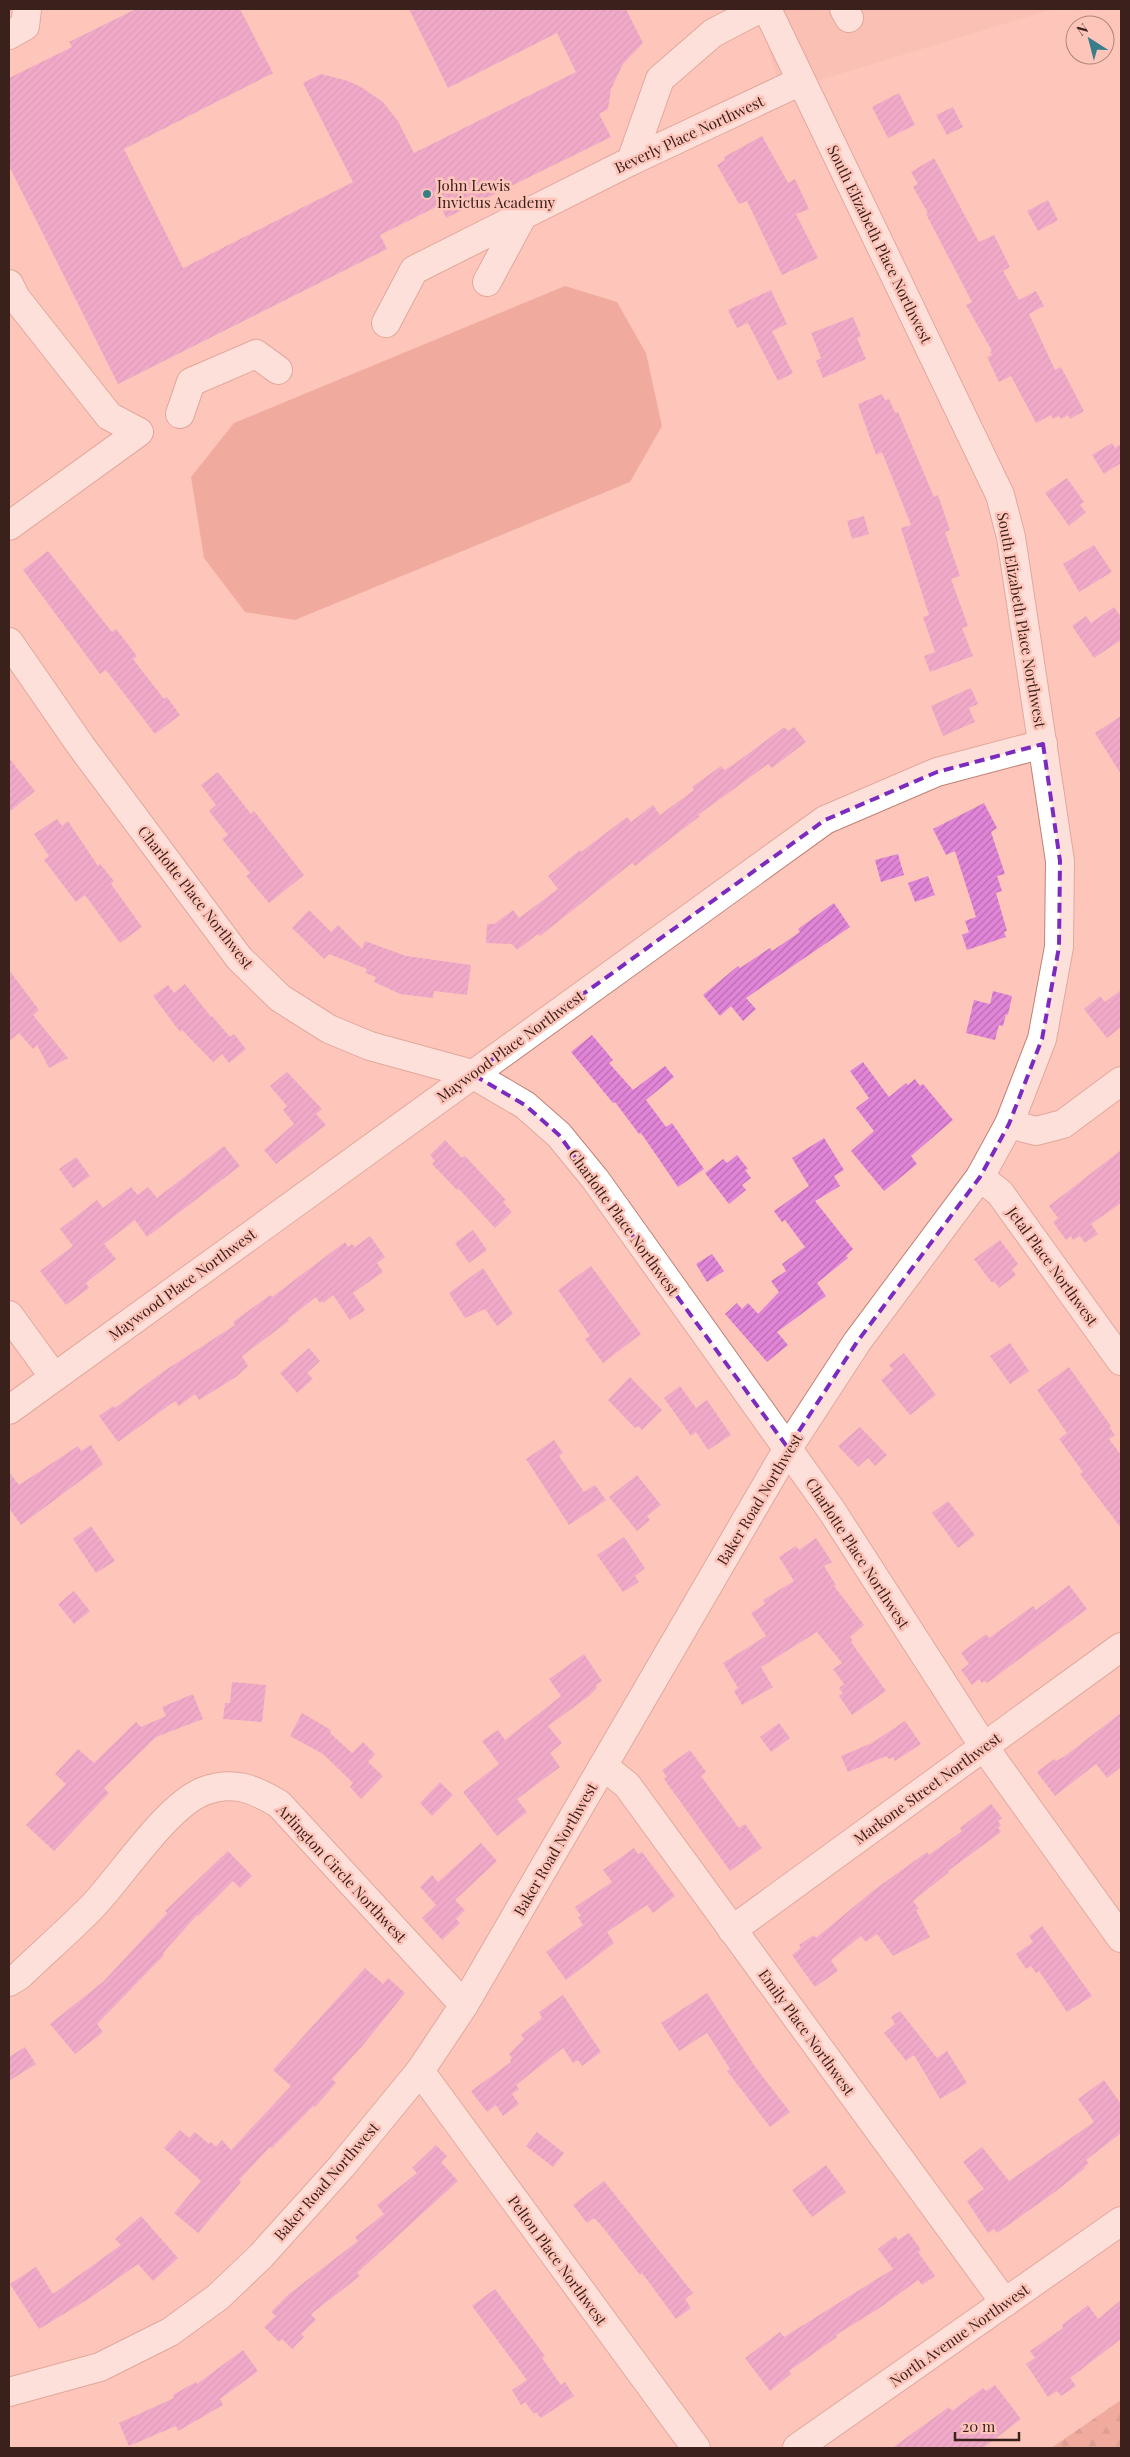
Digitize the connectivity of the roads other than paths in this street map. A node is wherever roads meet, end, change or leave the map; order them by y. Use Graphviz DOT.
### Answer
graph roads {
  1 [pos="27,9"];
  2 [pos="759,9"];
  3 [pos="768,9"];
  4 [pos="9,36"];
  5 [pos="802,81"];
  6 [pos="631,161"];
  7 [pos="523,215"];
  8 [pos="487,282"];
  9 [pos="9,284"];
  10 [pos="386,323"];
  11 [pos="278,370"];
  12 [pos="180,414"];
  13 [pos="9,526"];
  14 [pos="9,642"];
  15 [pos="1043,744"];
  16 [pos="472,1074"];
  17 [pos="1121,1081"];
  18 [pos="1009,1124"];
  19 [pos="980,1177"];
  20 [pos="9,1315"];
  21 [pos="1121,1361"];
  22 [pos="54,1377"];
  23 [pos="9,1410"];
  24 [pos="788,1448"];
  25 [pos="1121,1647"];
  26 [pos="984,1747"];
  27 [pos="603,1766"];
  28 [pos="732,1930"];
  29 [pos="1121,1938"];
  30 [pos="9,1982"];
  31 [pos="464,2005"];
  32 [pos="420,2071"];
  33 [pos="1121,2221"];
  34 [pos="1005,2302"];
  35 [pos="9,2392"];
  36 [pos="696,2448"];
  37 [pos="797,2448"];
  1 -- 4 [label="street"];
  2 -- 6 [label="street"];
  3 -- 5 [label="street, South Elizabeth Place Northwest"];
  5 -- 6 [label="street, Beverly Place Northwest"];
  5 -- 15 [label="street, South Elizabeth Place Northwest"];
  6 -- 7 [label="street, Beverly Place Northwest"];
  7 -- 8 [label="street"];
  7 -- 10 [label="street, Beverly Place Northwest"];
  9 -- 13 [label="street"];
  11 -- 12 [label="street"];
  14 -- 16 [label="street, Charlotte Place Northwest"];
  15 -- 16 [label="street, Maywood Place Northwest"];
  15 -- 18 [label="street, South Elizabeth Place Northwest"];
  16 -- 22 [label="street, Maywood Place Northwest"];
  16 -- 24 [label="street, Charlotte Place Northwest"];
  17 -- 18 [label="street"];
  18 -- 19 [label="street, South Elizabeth Place Northwest"];
  19 -- 21 [label="street, Jetal Place Northwest"];
  19 -- 24 [label="street, Baker Road Northwest"];
  20 -- 22 [label="street"];
  22 -- 23 [label="street, Maywood Place Northwest"];
  24 -- 26 [label="street, Charlotte Place Northwest"];
  24 -- 27 [label="street, Baker Road Northwest"];
  25 -- 26 [label="street, Markone Street Northwest"];
  26 -- 28 [label="street, Markone Street Northwest"];
  26 -- 29 [label="street, Charlotte Place Northwest"];
  27 -- 28 [label="street, Emily Place Northwest"];
  27 -- 31 [label="street, Baker Road Northwest"];
  28 -- 34 [label="street, Emily Place Northwest"];
  30 -- 31 [label="street, Arlington Circle Northwest"];
  31 -- 32 [label="street, Baker Road Northwest"];
  32 -- 35 [label="street, Baker Road Northwest"];
  32 -- 36 [label="street, Pelton Place Northwest"];
  33 -- 34 [label="street, North Avenue Northwest"];
  34 -- 37 [label="street, North Avenue Northwest"];
}
